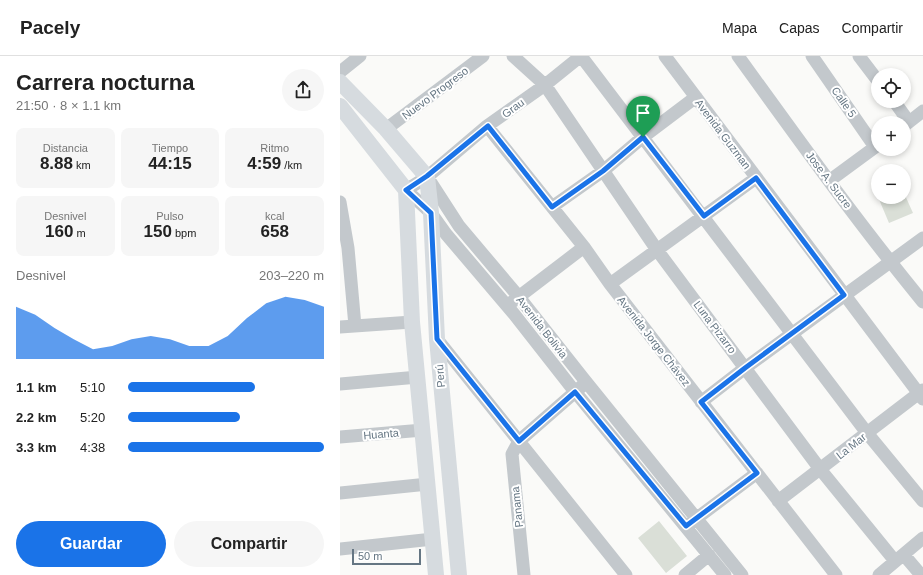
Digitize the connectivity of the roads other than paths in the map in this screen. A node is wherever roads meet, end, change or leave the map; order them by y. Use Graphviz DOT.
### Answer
graph roads {
  1 [pos="360,56"];
  2 [pos="483,56"];
  3 [pos="513,56"];
  4 [pos="581,56"];
  5 [pos="738,56"];
  6 [pos="812,56"];
  7 [pos="859,56"];
  8 [pos="669,57"];
  9 [pos="340,72"];
  10 [pos="871,72"];
  11 [pos="340,82"];
  12 [pos="544,85"];
  13 [pos="696,97"];
  14 [pos="340,106"];
  15 [pos="923,111"];
  16 [pos="911,121"];
  17 [pos="488,126"];
  18 [pos="386,129"];
  19 [pos="643,137"];
  20 [pos="871,138"];
  21 [pos="871,150"];
  22 [pos="603,171"];
  23 [pos="427,176"];
  24 [pos="756,178"];
  25 [pos="829,181"];
  26 [pos="406,190"];
  27 [pos="340,202"];
  28 [pos="552,207"];
  29 [pos="431,213"];
  30 [pos="704,216"];
  31 [pos="923,238"];
  32 [pos="584,247"];
  33 [pos="344,248"];
  34 [pos="657,250"];
  35 [pos="890,262"];
  36 [pos="610,284"];
  37 [pos="844,295"];
  38 [pos="519,297"];
  39 [pos="923,302"];
  40 [pos="507,306"];
  41 [pos="412,322"];
  42 [pos="355,326"];
  43 [pos="340,327"];
  44 [pos="792,333"];
  45 [pos="437,339"];
  46 [pos="745,368"];
  47 [pos="418,377"];
  48 [pos="586,382"];
  49 [pos="340,384"];
  50 [pos="575,392"];
  51 [pos="922,394"];
  52 [pos="701,402"];
  53 [pos="423,430"];
  54 [pos="867,433"];
  55 [pos="340,437"];
  56 [pos="519,441"];
  57 [pos="820,469"];
  58 [pos="757,473"];
  59 [pos="428,484"];
  60 [pos="340,494"];
  61 [pos="778,501"];
  62 [pos="923,501"];
  63 [pos="691,523"];
  64 [pos="923,538"];
  65 [pos="433,539"];
  66 [pos="340,549"];
  67 [pos="709,555"];
  68 [pos="900,558"];
  69 [pos="436,575"];
  70 [pos="459,575"];
  71 [pos="524,575"];
  72 [pos="626,575"];
  73 [pos="685,575"];
  74 [pos="725,575"];
  75 [pos="742,575"];
  76 [pos="836,575"];
  77 [pos="879,575"];
  78 [pos="921,575"];
  1 -- 9 [label="street"];
  2 -- 18 [label="street, Nuevo Progreso"];
  3 -- 12 [label="street, Luna Pizarro"];
  4 -- 12 [label="street, Grau"];
  4 -- 19 [label="street"];
  5 -- 25 [label="street, Jose A. Sucre"];
  6 -- 20 [label="street, Calle 5"];
  7 -- 10 [label="street"];
  8 -- 13 [label="street, Avenida Guzman"];
  11 -- 18 [label="main road, Avenida Bolivia"];
  12 -- 17 [label="street, Grau"];
  12 -- 22 [label="street, Luna Pizarro"];
  13 -- 19 [label="street"];
  13 -- 24 [label="street, Avenida Guzman"];
  14 -- 26 [label="main road, Avenida Bolivia"];
  15 -- 16 [label="street"];
  17 -- 23 [label="street, Grau"];
  17 -- 28 [label="street, Avenida Jorge Chávez"];
  18 -- 23 [label="main road, Avenida Bolivia"];
  19 -- 22 [label="street"];
  19 -- 30 [label="street"];
  21 -- 25 [label="street"];
  22 -- 28 [label="street"];
  22 -- 34 [label="street, Luna Pizarro"];
  23 -- 26 [label="street, Grau"];
  23 -- 29 [label="main road, Perú"];
  23 -- 38 [label="street, Avenida Bolivia"];
  24 -- 30 [label="street"];
  24 -- 37 [label="street, Avenida Guzman"];
  25 -- 35 [label="street, Jose A. Sucre"];
  26 -- 29 [label="street, Avenida Bolivia"];
  26 -- 41 [label="main road, Perú"];
  27 -- 33 [label="street"];
  28 -- 32 [label="street, Avenida Jorge Chávez"];
  29 -- 40 [label="street, Avenida Bolivia"];
  29 -- 45 [label="main road, Perú"];
  30 -- 34 [label="street"];
  30 -- 44 [label="street"];
  31 -- 35 [label="street"];
  32 -- 36 [label="street, Avenida Jorge Chávez"];
  32 -- 38 [label="street"];
  33 -- 42 [label="street"];
  34 -- 36 [label="street"];
  34 -- 46 [label="street, Luna Pizarro"];
  35 -- 37 [label="street"];
  35 -- 39 [label="street, Jose A. Sucre"];
  36 -- 52 [label="street, Avenida Jorge Chávez"];
  37 -- 44 [label="street"];
  37 -- 51 [label="street, Avenida Guzman"];
  38 -- 40 [label="street"];
  38 -- 48 [label="street, Avenida Bolivia"];
  40 -- 50 [label="street, Avenida Bolivia"];
  41 -- 42 [label="street"];
  41 -- 47 [label="main road, Perú"];
  42 -- 43 [label="street"];
  44 -- 46 [label="street"];
  44 -- 54 [label="street"];
  45 -- 56 [label="street"];
  45 -- 70 [label="main road, Perú"];
  46 -- 52 [label="street"];
  46 -- 57 [label="street, Luna Pizarro"];
  47 -- 49 [label="street"];
  47 -- 53 [label="main road, Perú"];
  48 -- 50 [label="street"];
  48 -- 63 [label="street, Avenida Bolivia"];
  50 -- 56 [label="street"];
  50 -- 63 [label="street, Avenida Bolivia"];
  51 -- 54 [label="street, La Mar"];
  52 -- 58 [label="street, Avenida Jorge Chávez"];
  53 -- 55 [label="street, Huanta"];
  53 -- 59 [label="main road, Perú"];
  54 -- 57 [label="street, La Mar"];
  54 -- 62 [label="street"];
  56 -- 71 [label="street, Panama"];
  56 -- 72 [label="street"];
  57 -- 61 [label="street, La Mar"];
  57 -- 68 [label="street, Luna Pizarro"];
  58 -- 61 [label="street, Avenida Jorge Chávez"];
  58 -- 63 [label="street"];
  59 -- 60 [label="street"];
  59 -- 65 [label="main road, Perú"];
  61 -- 76 [label="street, Avenida Jorge Chávez"];
  63 -- 67 [label="street, Avenida Bolivia"];
  63 -- 75 [label="street, Avenida Bolivia"];
  64 -- 68 [label="street"];
  65 -- 66 [label="street"];
  65 -- 69 [label="main road, Perú"];
  67 -- 73 [label="street"];
  67 -- 74 [label="street, Avenida Bolivia"];
  68 -- 77 [label="street"];
  68 -- 78 [label="street, Luna Pizarro"];
}
